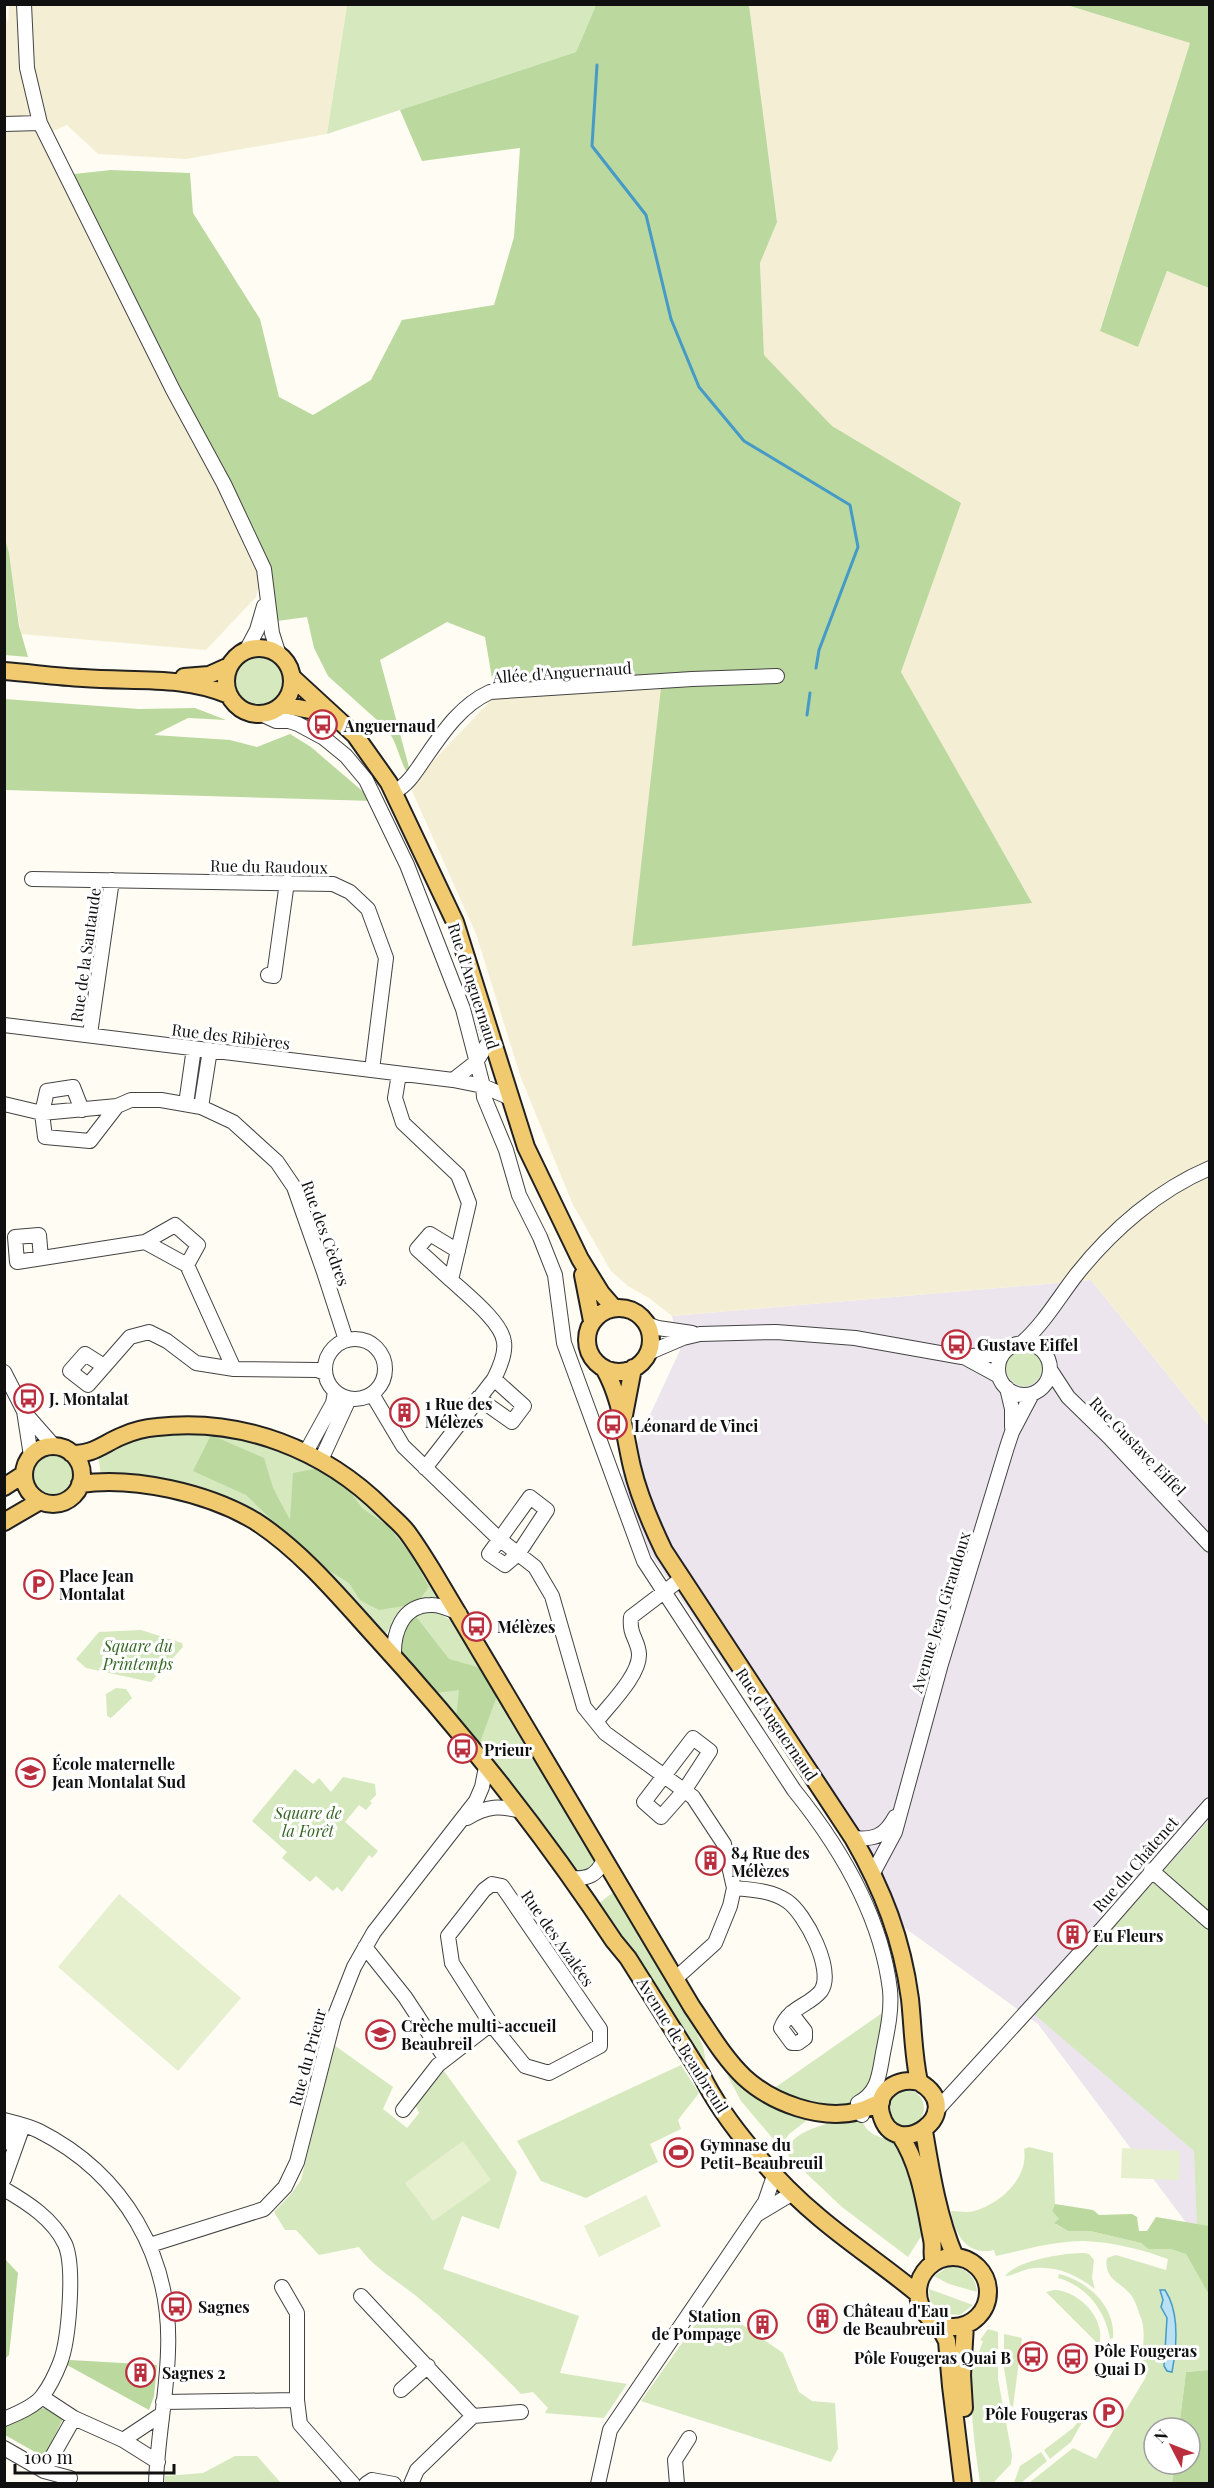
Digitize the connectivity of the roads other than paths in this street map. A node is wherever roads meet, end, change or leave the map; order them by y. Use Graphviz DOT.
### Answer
graph roads {
  1 [pos="24,4"];
  2 [pos="40,123"];
  3 [pos="4,124"];
  4 [pos="266,598"];
  5 [pos="247,649"];
  6 [pos="278,652"];
  7 [pos="229,666"];
  8 [pos="4,671"];
  9 [pos="777,676"];
  10 [pos="293,678"];
  11 [pos="162,680"];
  12 [pos="229,695"];
  13 [pos="282,705"];
  14 [pos="261,714"];
  15 [pos="344,726"];
  16 [pos="394,792"];
  17 [pos="32,879"];
  18 [pos="112,880"];
  19 [pos="287,882"];
  20 [pos="268,975"];
  21 [pos="4,1025"];
  22 [pos="90,1034"];
  23 [pos="492,1037"];
  24 [pos="194,1048"];
  25 [pos="210,1050"];
  26 [pos="476,1062"];
  27 [pos="372,1070"];
  28 [pos="399,1074"];
  29 [pos="453,1080"];
  30 [pos="483,1086"];
  31 [pos="508,1097"];
  32 [pos="4,1104"];
  33 [pos="186,1104"];
  34 [pos="117,1106"];
  35 [pos="201,1107"];
  36 [pos="82,1110"];
  37 [pos="42,1113"];
  38 [pos="1209,1168"];
  39 [pos="145,1242"];
  40 [pos="458,1251"];
  41 [pos="41,1258"];
  42 [pos="580,1259"];
  43 [pos="187,1265"];
  44 [pos="452,1280"];
  45 [pos="614,1308"];
  46 [pos="1045,1319"];
  47 [pos="592,1321"];
  48 [pos="646,1324"];
  49 [pos="700,1334"];
  50 [pos="345,1340"];
  51 [pos="1023,1342"];
  52 [pos="648,1353"];
  53 [pos="1003,1353"];
  54 [pos="1046,1353"];
  55 [pos="962,1356"];
  56 [pos="104,1366"];
  57 [pos="604,1368"];
  58 [pos="633,1368"];
  59 [pos="234,1369"];
  60 [pos="1051,1371"];
  61 [pos="4,1372"];
  62 [pos="325,1373"];
  63 [pos="999,1376"];
  64 [pos="494,1379"];
  65 [pos="1007,1388"];
  66 [pos="335,1392"];
  67 [pos="1035,1393"];
  68 [pos="372,1394"];
  69 [pos="1068,1397"];
  70 [pos="478,1398"];
  71 [pos="350,1399"];
  72 [pos="24,1411"];
  73 [pos="624,1419"];
  74 [pos="1012,1432"];
  75 [pos="54,1446"];
  76 [pos="306,1452"];
  77 [pos="71,1453"];
  78 [pos="31,1456"];
  79 [pos="321,1460"];
  80 [pos="425,1468"];
  81 [pos="24,1474"];
  82 [pos="80,1484"];
  83 [pos="4,1487"];
  84 [pos="40,1501"];
  85 [pos="4,1522"];
  86 [pos="498,1538"];
  87 [pos="1209,1545"];
  88 [pos="518,1554"];
  89 [pos="681,1579"];
  90 [pos="664,1591"];
  91 [pos="459,1613"];
  92 [pos="394,1657"];
  93 [pos="596,1722"];
  94 [pos="486,1767"];
  95 [pos="663,1775"];
  96 [pos="684,1791"];
  97 [pos="902,1802"];
  98 [pos="1209,1805"];
  99 [pos="522,1811"];
  100 [pos="462,1820"];
  101 [pos="853,1838"];
  102 [pos="604,1860"];
  103 [pos="1151,1870"];
  104 [pos="873,1873"];
  105 [pos="571,1878"];
  106 [pos="734,1888"];
  107 [pos="1209,1922"];
  108 [pos="365,1947"];
  109 [pos="675,1979"];
  110 [pos="791,2013"];
  111 [pos="491,2024"];
  112 [pos="911,2035"];
  113 [pos="446,2058"];
  114 [pos="966,2078"];
  115 [pos="894,2084"];
  116 [pos="924,2086"];
  117 [pos="881,2102"];
  118 [pos="404,2110"];
  119 [pos="935,2112"];
  120 [pos="861,2113"];
  121 [pos="13,2123"];
  122 [pos="924,2131"];
  123 [pos="900,2135"];
  124 [pos="4,2143"];
  125 [pos="775,2173"];
  126 [pos="4,2179"];
  127 [pos="4,2189"];
  128 [pos="793,2193"];
  129 [pos="757,2215"];
  130 [pos="150,2245"];
  131 [pos="955,2257"];
  132 [pos="934,2262"];
  133 [pos="282,2287"];
  134 [pos="918,2294"];
  135 [pos="361,2296"];
  136 [pos="938,2324"];
  137 [pos="965,2325"];
  138 [pos="428,2366"];
  139 [pos="401,2390"];
  140 [pos="42,2397"];
  141 [pos="297,2400"];
  142 [pos="163,2408"];
  143 [pos="521,2412"];
  144 [pos="473,2416"];
  145 [pos="74,2418"];
  146 [pos="4,2420"];
  147 [pos="689,2438"];
  148 [pos="123,2440"];
  149 [pos="4,2448"];
  150 [pos="158,2463"];
  151 [pos="44,2471"];
  152 [pos="70,2478"];
  153 [pos="408,2483"];
  154 [pos="156,2484"];
  155 [pos="353,2484"];
  156 [pos="366,2484"];
  157 [pos="394,2484"];
  158 [pos="598,2484"];
  159 [pos="677,2484"];
  160 [pos="963,2484"];
  161 [pos="974,2484"];
  1 -- 2 [label="street"];
  2 -- 3 [label="street"];
  2 -- 4 [label="street"];
  4 -- 5 [label="street"];
  4 -- 6 [label="street"];
  5 -- 6 [label="main road"];
  5 -- 7 [label="main road"];
  6 -- 10 [label="main road"];
  7 -- 11 [label="main road"];
  7 -- 12 [label="main road"];
  8 -- 11 [label="main road"];
  9 -- 16 [label="street, Allée d'Anguernaud"];
  10 -- 13 [label="main road"];
  10 -- 15 [label="main road, Rue d'Anguernaud"];
  11 -- 12 [label="main road"];
  12 -- 14 [label="main road"];
  13 -- 14 [label="main road"];
  13 -- 15 [label="main road, Rue d'Anguernaud"];
  14 -- 26 [label="street"];
  15 -- 16 [label="main road, Rue d'Anguernaud"];
  16 -- 23 [label="main road, Rue d'Anguernaud"];
  17 -- 18 [label="street, Rue du Raudoux"];
  18 -- 19 [label="street, Rue du Raudoux"];
  18 -- 22 [label="street, Rue de la Santaude"];
  19 -- 20 [label="street"];
  19 -- 27 [label="street, Rue du Raudoux"];
  21 -- 22 [label="street, Rue des Ribières"];
  22 -- 24 [label="street, Rue des Ribières"];
  23 -- 26 [label="street"];
  23 -- 31 [label="main road, Rue d'Anguernaud"];
  24 -- 25 [label="street, Rue des Ribières"];
  24 -- 33 [label="street"];
  25 -- 27 [label="street, Rue des Ribières"];
  25 -- 35 [label="street"];
  26 -- 29 [label="street"];
  26 -- 30 [label="street"];
  27 -- 28 [label="street, Rue des Ribières"];
  28 -- 29 [label="street, Rue des Ribières"];
  28 -- 40 [label="street"];
  29 -- 30 [label="street, Rue des Ribières"];
  30 -- 31 [label="street, Rue des Ribières"];
  30 -- 90 [label="street"];
  31 -- 42 [label="main road, Rue d'Anguernaud"];
  32 -- 37 [label="street, Rue des Cèdres"];
  33 -- 34 [label="street, Rue des Cèdres"];
  33 -- 35 [label="street, Rue des Cèdres"];
  34 -- 36 [label="street, Rue des Cèdres"];
  34 -- 37 [label="street"];
  35 -- 50 [label="street, Rue des Cèdres"];
  36 -- 37 [label="street, Rue des Cèdres"];
  36 -- 37 [label="street"];
  38 -- 46 [label="street"];
  39 -- 41 [label="street"];
  39 -- 43 [label="street"];
  39 -- 43 [label="street"];
  40 -- 44 [label="street"];
  40 -- 44 [label="street"];
  42 -- 45 [label="main road, Rue d'Anguernaud"];
  42 -- 47 [label="main road, Rue d'Anguernaud"];
  43 -- 59 [label="street"];
  44 -- 64 [label="street"];
  45 -- 47 [label="main road"];
  45 -- 48 [label="main road"];
  46 -- 51 [label="street"];
  46 -- 54 [label="street"];
  47 -- 57 [label="main road, Rue d'Anguernaud"];
  48 -- 49 [label="street"];
  48 -- 52 [label="main road"];
  49 -- 52 [label="street"];
  49 -- 55 [label="street"];
  50 -- 62 [label="street"];
  50 -- 68 [label="street"];
  51 -- 53 [label="street"];
  51 -- 54 [label="street"];
  52 -- 58 [label="main road"];
  53 -- 55 [label="street"];
  53 -- 63 [label="street"];
  54 -- 60 [label="street"];
  55 -- 63 [label="street"];
  56 -- 59 [label="street"];
  57 -- 58 [label="main road"];
  57 -- 73 [label="main road, Rue d'Anguernaud"];
  58 -- 73 [label="main road, Rue d'Anguernaud"];
  59 -- 62 [label="street"];
  60 -- 67 [label="street"];
  60 -- 69 [label="street, Rue Gustave Eiffel"];
  61 -- 72 [label="street"];
  62 -- 66 [label="street"];
  63 -- 65 [label="street"];
  64 -- 70 [label="street"];
  64 -- 70 [label="street"];
  65 -- 67 [label="street"];
  65 -- 74 [label="street, Avenue Jean Giraudoux"];
  66 -- 71 [label="street"];
  66 -- 76 [label="street"];
  67 -- 69 [label="street, Rue Gustave Eiffel"];
  67 -- 74 [label="street, Avenue Jean Giraudoux"];
  68 -- 71 [label="street"];
  68 -- 80 [label="street"];
  69 -- 87 [label="street, Rue Gustave Eiffel"];
  70 -- 80 [label="street"];
  71 -- 79 [label="street"];
  72 -- 75 [label="street"];
  72 -- 78 [label="street"];
  73 -- 89 [label="main road, Rue d'Anguernaud"];
  74 -- 97 [label="street, Avenue Jean Giraudoux"];
  75 -- 77 [label="main road"];
  75 -- 78 [label="main road"];
  76 -- 77 [label="main road, Avenue de Beaubreuil"];
  76 -- 79 [label="main road, Avenue de Beaubreuil"];
  77 -- 82 [label="main road"];
  78 -- 81 [label="main road"];
  79 -- 91 [label="main road, Avenue de Beaubreuil"];
  80 -- 86 [label="street"];
  81 -- 83 [label="main road"];
  81 -- 84 [label="main road"];
  82 -- 84 [label="main road"];
  82 -- 92 [label="main road, Avenue de Beaubreuil"];
  84 -- 85 [label="main road"];
  86 -- 88 [label="street"];
  86 -- 88 [label="street"];
  88 -- 93 [label="street"];
  89 -- 90 [label="street"];
  89 -- 101 [label="main road, Rue d'Anguernaud"];
  90 -- 93 [label="street"];
  90 -- 120 [label="street"];
  91 -- 92 [label="street"];
  91 -- 102 [label="main road, Avenue de Beaubreuil"];
  92 -- 94 [label="main road, Avenue de Beaubreuil"];
  93 -- 95 [label="street"];
  94 -- 99 [label="main road, Avenue de Beaubreuil"];
  94 -- 100 [label="street, Rue du Prieur"];
  95 -- 96 [label="street"];
  95 -- 96 [label="street"];
  95 -- 96 [label="street"];
  96 -- 106 [label="street"];
  97 -- 101 [label="street, Avenue Jean Giraudoux"];
  97 -- 104 [label="street, Avenue Jean Giraudoux"];
  98 -- 103 [label="street, Rue du Châtenet"];
  99 -- 100 [label="street, Rue du Prieur"];
  99 -- 105 [label="main road, Avenue de Beaubreuil"];
  100 -- 108 [label="street, Rue du Prieur"];
  101 -- 104 [label="main road, Rue d'Anguernaud"];
  102 -- 105 [label="street"];
  102 -- 109 [label="main road, Avenue de Beaubreuil"];
  103 -- 107 [label="street"];
  103 -- 114 [label="street, Rue du Châtenet"];
  104 -- 112 [label="main road, Rue d'Anguernaud"];
  105 -- 125 [label="main road, Avenue de Beaubreuil"];
  106 -- 109 [label="street"];
  106 -- 110 [label="street"];
  108 -- 113 [label="street"];
  108 -- 130 [label="street, Rue du Prieur"];
  109 -- 120 [label="main road, Avenue de Beaubreuil"];
  111 -- 111 [label="street, Rue des Azalées"];
  111 -- 113 [label="street"];
  112 -- 115 [label="main road, Rue d'Anguernaud"];
  112 -- 116 [label="main road, Rue d'Anguernaud"];
  113 -- 118 [label="street"];
  114 -- 116 [label="street, Rue du Châtenet"];
  114 -- 119 [label="street, Rue du Châtenet"];
  115 -- 116 [label="main road"];
  115 -- 117 [label="main road, Rue d'Anguernaud"];
  116 -- 119 [label="main road, Rue d'Anguernaud"];
  117 -- 120 [label="main road, Avenue de Beaubreuil"];
  117 -- 123 [label="main road"];
  119 -- 122 [label="main road"];
  121 -- 124 [label="street"];
  121 -- 126 [label="street"];
  121 -- 130 [label="street"];
  122 -- 123 [label="main road"];
  122 -- 131 [label="main road"];
  123 -- 132 [label="main road"];
  125 -- 128 [label="main road, Avenue de Beaubreuil"];
  125 -- 129 [label="street"];
  127 -- 140 [label="street"];
  128 -- 129 [label="street"];
  128 -- 134 [label="main road, Avenue de Beaubreuil"];
  129 -- 158 [label="street"];
  130 -- 142 [label="street"];
  131 -- 132 [label="main road"];
  131 -- 137 [label="main road"];
  132 -- 134 [label="main road"];
  133 -- 141 [label="street"];
  134 -- 136 [label="main road"];
  135 -- 138 [label="street"];
  136 -- 137 [label="main road"];
  136 -- 160 [label="main road"];
  137 -- 161 [label="main road"];
  138 -- 139 [label="street"];
  138 -- 144 [label="street"];
  140 -- 145 [label="street"];
  140 -- 146 [label="street"];
  141 -- 142 [label="street"];
  141 -- 155 [label="street"];
  142 -- 148 [label="street"];
  142 -- 150 [label="street"];
  143 -- 144 [label="street"];
  144 -- 153 [label="street"];
  145 -- 148 [label="street"];
  145 -- 151 [label="street"];
  147 -- 159 [label="street"];
  148 -- 150 [label="street"];
  149 -- 151 [label="street"];
  150 -- 154 [label="street"];
  151 -- 152 [label="street"];
  156 -- 157 [label="street"];
}
